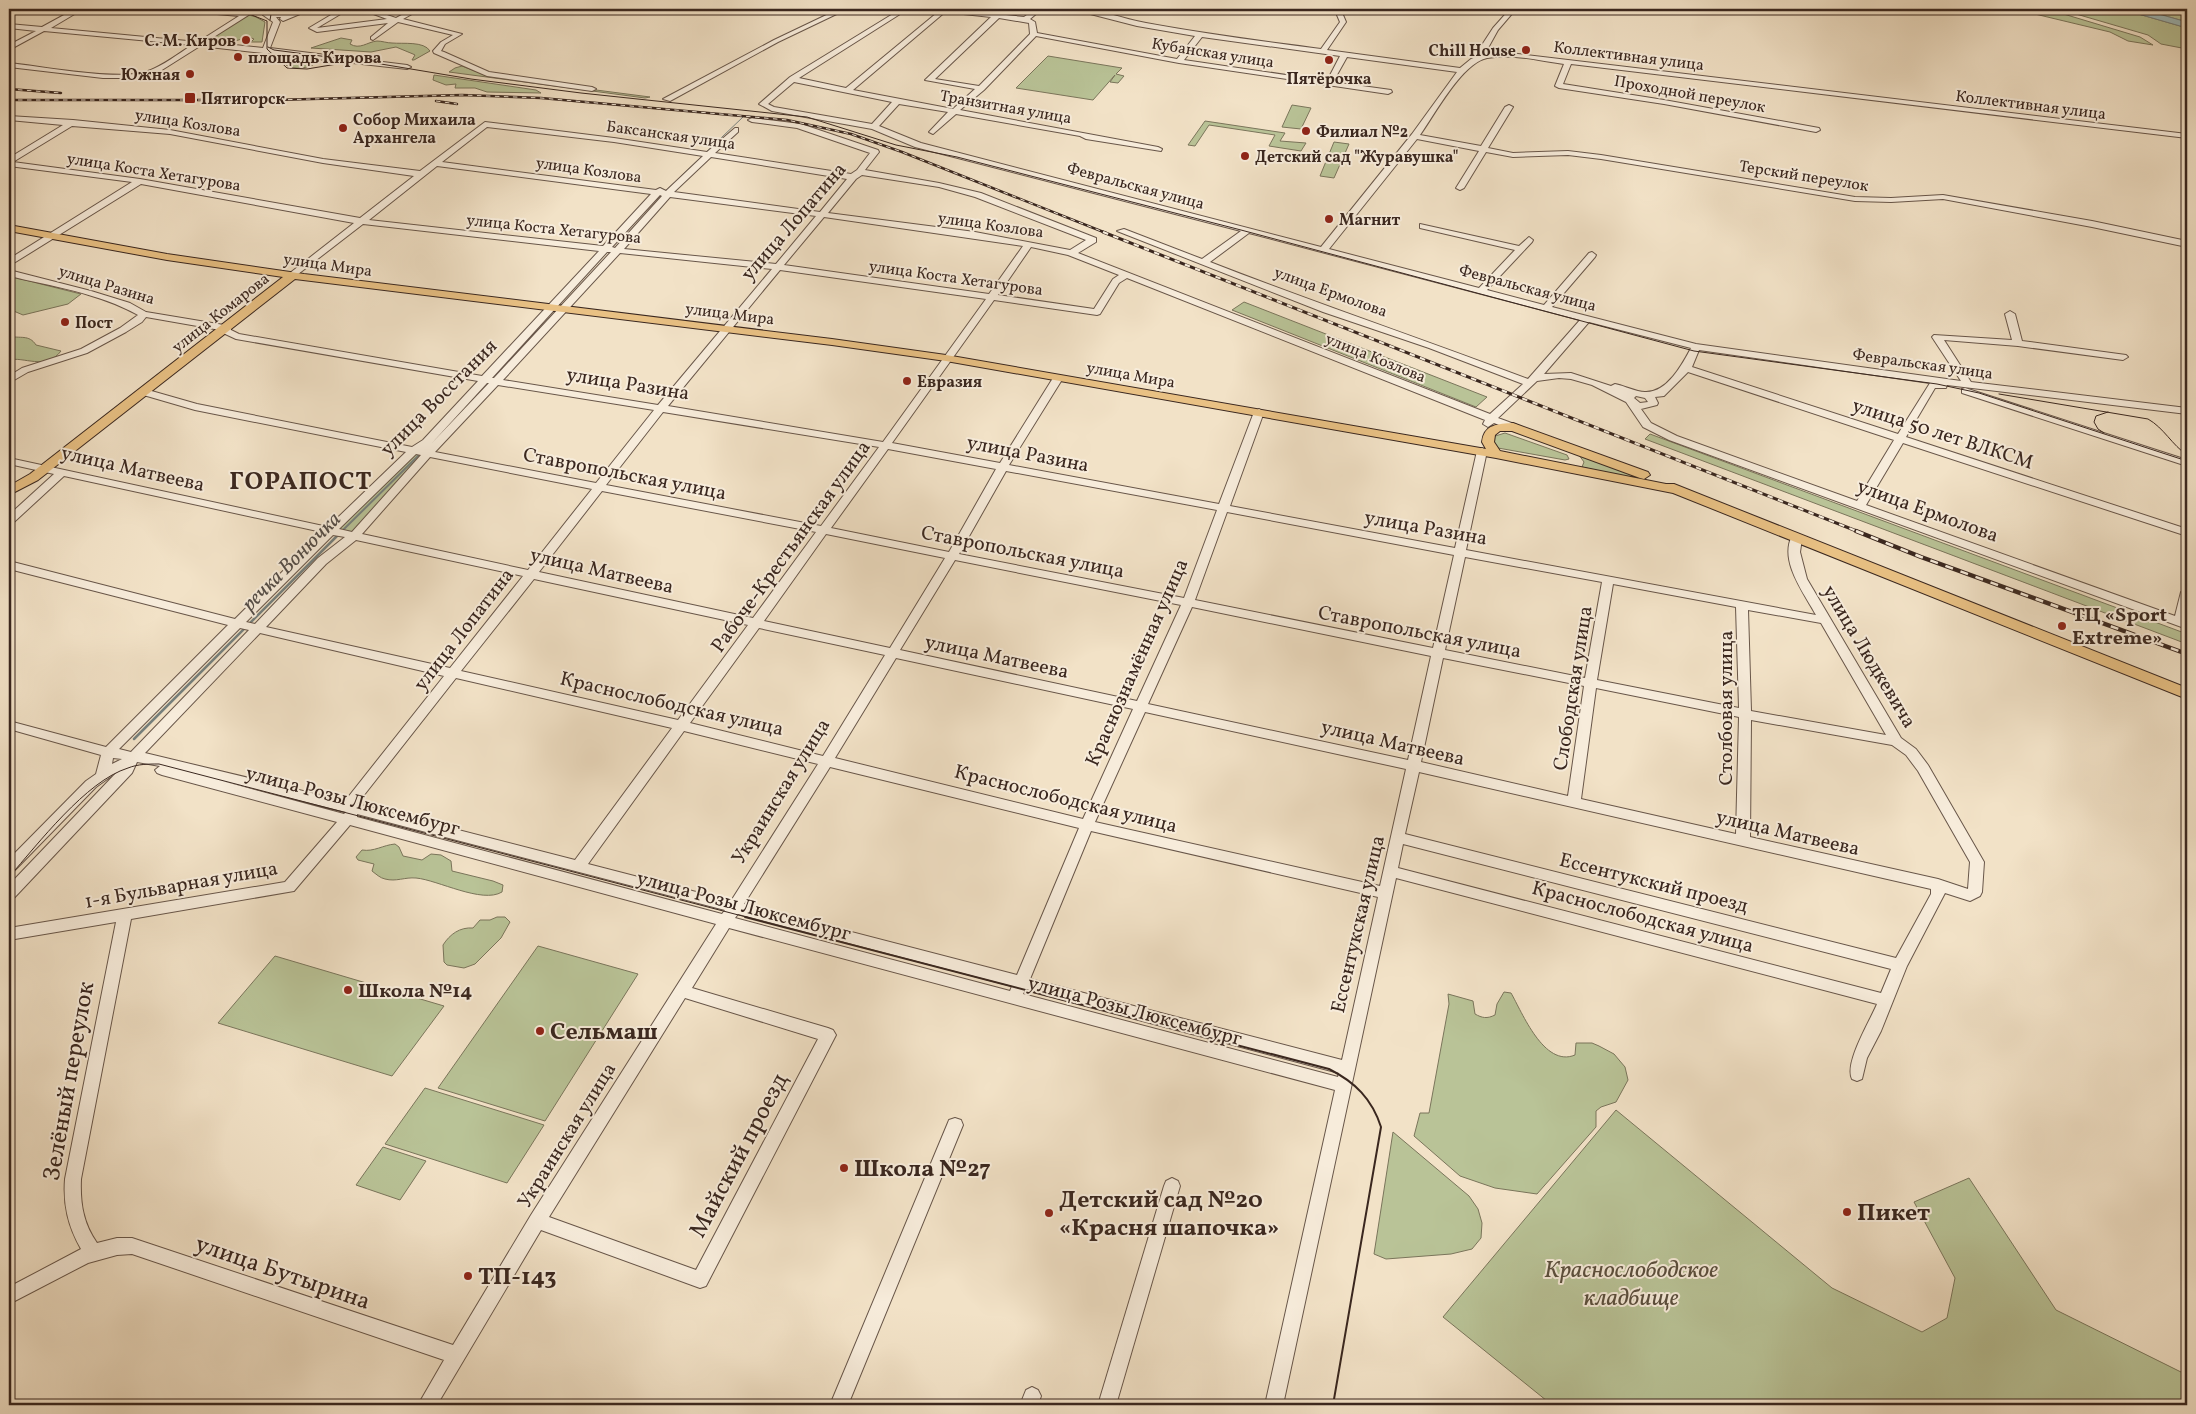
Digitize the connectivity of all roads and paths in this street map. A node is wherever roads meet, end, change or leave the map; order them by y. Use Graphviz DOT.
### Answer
graph roads {
  1 [pos="80,9"];
  2 [pos="184,9"];
  3 [pos="309,9"];
  4 [pos="346,9"];
  5 [pos="363,9"];
  6 [pos="418,9"];
  7 [pos="844,9"];
  8 [pos="905,9"];
  9 [pos="932,9"];
  10 [pos="1039,9"];
  11 [pos="1074,9"];
  12 [pos="1345,9"];
  13 [pos="1513,9"];
  14 [pos="255,10"];
  15 [pos="944,10"];
  16 [pos="243,14"];
  17 [pos="265,14"];
  18 [pos="998,15"];
  19 [pos="290,16"];
  20 [pos="1025,19"];
  21 [pos="398,20"];
  22 [pos="276,22"];
  23 [pos="9,26"];
  24 [pos="43,29"];
  25 [pos="1034,34"];
  26 [pos="1200,35"];
  27 [pos="373,38"];
  28 [pos="196,44"];
  29 [pos="9,48"];
  30 [pos="266,50"];
  31 [pos="1323,51"];
  32 [pos="1345,54"];
  33 [pos="1487,54"];
  34 [pos="1178,61"];
  35 [pos="1568,62"];
  36 [pos="9,65"];
  37 [pos="407,67"];
  38 [pos="1462,70"];
  39 [pos="793,79"];
  40 [pos="1329,83"];
  41 [pos="981,88"];
  42 [pos="592,89"];
  43 [pos="847,91"];
  44 [pos="1388,92"];
  45 [pos="666,99"];
  46 [pos="898,101"];
  47 [pos="1509,107"];
  48 [pos="955,111"];
  49 [pos="9,118"];
  50 [pos="752,120"];
  51 [pos="73,122"];
  52 [pos="485,124"];
  53 [pos="874,127"];
  54 [pos="731,129"];
  55 [pos="1816,130"];
  56 [pos="934,132"];
  57 [pos="1414,136"];
  58 [pos="2187,136"];
  59 [pos="1158,149"];
  60 [pos="1484,149"];
  61 [pos="705,153"];
  62 [pos="9,162"];
  63 [pos="435,163"];
  64 [pos="421,174"];
  65 [pos="856,175"];
  66 [pos="140,181"];
  67 [pos="1460,188"];
  68 [pos="661,194"];
  69 [pos="821,216"];
  70 [pos="360,221"];
  71 [pos="1422,226"];
  72 [pos="9,228"];
  73 [pos="1248,230"];
  74 [pos="1121,231"];
  75 [pos="53,236"];
  76 [pos="1529,240"];
  77 [pos="1029,244"];
  78 [pos="2187,244"];
  79 [pos="1324,249"];
  80 [pos="609,250"];
  81 [pos="1521,250"];
  82 [pos="1071,253"];
  83 [pos="1592,255"];
  84 [pos="1204,262"];
  85 [pos="9,263"];
  86 [pos="778,268"];
  87 [pos="9,273"];
  88 [pos="1126,274"];
  89 [pos="293,275"];
  90 [pos="1481,291"];
  91 [pos="993,297"];
  92 [pos="550,307"];
  93 [pos="1546,308"];
  94 [pos="565,309"];
  95 [pos="143,314"];
  96 [pos="2010,314"];
  97 [pos="1587,318"];
  98 [pos="226,329"];
  99 [pos="726,329"];
  100 [pos="2018,343"];
  101 [pos="1696,347"];
  102 [pos="2123,357"];
  103 [pos="946,358"];
  104 [pos="1686,368"];
  105 [pos="1541,370"];
  106 [pos="1058,378"];
  107 [pos="9,380"];
  108 [pos="492,380"];
  109 [pos="1532,381"];
  110 [pos="1972,388"];
  111 [pos="144,392"];
  112 [pos="1649,398"];
  113 [pos="1630,401"];
  114 [pos="662,407"];
  115 [pos="2187,411"];
  116 [pos="1259,412"];
  117 [pos="1491,419"];
  118 [pos="1513,427"];
  119 [pos="1656,431"];
  120 [pos="1488,435"];
  121 [pos="1901,438"];
  122 [pos="1445,445"];
  123 [pos="885,446"];
  124 [pos="1568,449"];
  125 [pos="420,451"];
  126 [pos="1482,451"];
  127 [pos="1496,454"];
  128 [pos="9,461"];
  129 [pos="2187,463"];
  130 [pos="1558,466"];
  131 [pos="45,468"];
  132 [pos="1002,468"];
  133 [pos="62,472"];
  134 [pos="598,487"];
  135 [pos="1678,490"];
  136 [pos="9,491"];
  137 [pos="1860,506"];
  138 [pos="1222,509"];
  139 [pos="9,520"];
  140 [pos="823,530"];
  141 [pos="330,532"];
  142 [pos="2187,533"];
  143 [pos="349,536"];
  144 [pos="1796,538"];
  145 [pos="1461,552"];
  146 [pos="952,556"];
  147 [pos="9,565"];
  148 [pos="530,573"];
  149 [pos="1608,580"];
  150 [pos="2187,592"];
  151 [pos="1188,603"];
  152 [pos="1742,605"];
  153 [pos="1824,620"];
  154 [pos="2183,623"];
  155 [pos="756,624"];
  156 [pos="247,625"];
  157 [pos="892,653"];
  158 [pos="1438,653"];
  159 [pos="454,672"];
  160 [pos="1590,684"];
  161 [pos="2187,694"];
  162 [pos="1143,706"];
  163 [pos="1744,714"];
  164 [pos="9,725"];
  165 [pos="683,726"];
  166 [pos="1896,742"];
  167 [pos="109,752"];
  168 [pos="134,759"];
  169 [pos="827,760"];
  170 [pos="1415,766"];
  171 [pos="102,775"];
  172 [pos="1574,802"];
  173 [pos="351,812"];
  174 [pos="1087,825"];
  175 [pos="1398,837"];
  176 [pos="1744,841"];
  177 [pos="9,867"];
  178 [pos="578,867"];
  179 [pos="1390,870"];
  180 [pos="1938,886"];
  181 [pos="1976,892"];
  182 [pos="1385,893"];
  183 [pos="9,894"];
  184 [pos="730,913"];
  185 [pos="125,915"];
  186 [pos="9,934"];
  187 [pos="1900,965"];
  188 [pos="1021,982"];
  189 [pos="682,992"];
  190 [pos="1014,999"];
  191 [pos="1885,1000"];
  192 [pos="1857,1074"];
  193 [pos="1345,1077"];
  194 [pos="955,1125"];
  195 [pos="1172,1186"];
  196 [pos="538,1221"];
  197 [pos="93,1252"];
  198 [pos="9,1296"];
  199 [pos="456,1355"];
  200 [pos="427,1405"];
  201 [pos="839,1405"];
  202 [pos="1107,1405"];
  203 [pos="1274,1405"];
  1 -- 24 [label="street"];
  2 -- 16 [label="street"];
  3 -- 19 [label="street"];
  4 -- 21 [label="street"];
  5 -- 21 [label="street"];
  6 -- 21 [label="street"];
  7 -- 45 [label="street"];
  8 -- 39 [label="street"];
  9 -- 15 [label="street"];
  10 -- 20 [label="street"];
  11 -- 26 [label="street"];
  12 -- 31 [label="street"];
  13 -- 33 [label="street"];
  14 -- 16 [label="street"];
  14 -- 17 [label="street"];
  15 -- 18 [label="street"];
  15 -- 43 [label="street"];
  16 -- 28 [label="street"];
  17 -- 19 [label="street"];
  17 -- 22 [label="street"];
  18 -- 20 [label="street"];
  18 -- 41 [label="street"];
  19 -- 22 [label="street"];
  20 -- 25 [label="street"];
  21 -- 27 [label="street"];
  21 -- 42 [label="street"];
  22 -- 30 [label="street"];
  23 -- 24 [label="street"];
  24 -- 28 [label="street"];
  24 -- 29 [label="street"];
  25 -- 34 [label="street, Кубанская улица"];
  25 -- 41 [label="street"];
  26 -- 31 [label="street"];
  26 -- 34 [label="street"];
  28 -- 30 [label="street"];
  28 -- 36 [label="street"];
  30 -- 37 [label="street"];
  31 -- 32 [label="street"];
  32 -- 38 [label="street"];
  32 -- 40 [label="street"];
  33 -- 35 [label="street, Коллективная улица"];
  33 -- 38 [label="street"];
  34 -- 40 [label="street, Кубанская улица"];
  35 -- 55 [label="street, Проходной переулок"];
  35 -- 58 [label="street, Коллективная улица"];
  38 -- 57 [label="street"];
  39 -- 43 [label="street, Транзитная улица"];
  39 -- 53 [label="street, Февральская улица"];
  40 -- 44 [label="street, Кубанская улица"];
  41 -- 48 [label="street"];
  43 -- 46 [label="street, Транзитная улица"];
  46 -- 48 [label="street, Транзитная улица"];
  46 -- 53 [label="street"];
  47 -- 60 [label="street"];
  48 -- 56 [label="street"];
  48 -- 59 [label="street, Транзитная улица"];
  49 -- 51 [label="street, улица Козлова"];
  50 -- 65 [label="street, улица Лопатина"];
  51 -- 62 [label="street"];
  51 -- 64 [label="street, улица Козлова"];
  52 -- 61 [label="street, Баксанская улица"];
  52 -- 63 [label="street, улица Комарова"];
  53 -- 73 [label="street, Февральская улица"];
  54 -- 61 [label="street, улица Восстания"];
  57 -- 60 [label="street, Терский переулок"];
  57 -- 79 [label="street"];
  60 -- 67 [label="street"];
  60 -- 78 [label="street, Терский переулок"];
  61 -- 65 [label="street, Баксанская улица"];
  61 -- 68 [label="street, улица Восстания"];
  62 -- 66 [label="street, улица Коста Хетагурова"];
  63 -- 64 [label="street, улица Комарова"];
  63 -- 68 [label="street, улица Козлова"];
  64 -- 70 [label="street, улица Комарова"];
  65 -- 69 [label="street, улица Лопатина"];
  65 -- 82 [label="street, Баксанская улица"];
  66 -- 70 [label="street, улица Коста Хетагурова"];
  66 -- 75 [label="street"];
  68 -- 69 [label="street, улица Козлова"];
  68 -- 80 [label="street, улица Восстания"];
  69 -- 77 [label="street, улица Козлова"];
  69 -- 86 [label="street, улица Лопатина"];
  70 -- 80 [label="street, улица Коста Хетагурова"];
  70 -- 89 [label="street, улица Комарова"];
  71 -- 81 [label="street"];
  72 -- 75 [label="main road, улица Мира"];
  73 -- 79 [label="street, Февральская улица"];
  73 -- 84 [label="street"];
  74 -- 84 [label="street, улица Ермолова"];
  75 -- 85 [label="street"];
  75 -- 89 [label="main road, улица Мира"];
  76 -- 81 [label="street"];
  77 -- 82 [label="street, улица Козлова"];
  77 -- 91 [label="street, Рабоче-Крестьянская улица"];
  79 -- 90 [label="street, Февральская улица"];
  80 -- 86 [label="street, улица Коста Хетагурова"];
  80 -- 92 [label="street, улица Восстания"];
  80 -- 94 [label="street, улица Восстания"];
  81 -- 90 [label="street"];
  82 -- 88 [label="street, улица Козлова"];
  83 -- 93 [label="street"];
  84 -- 109 [label="street, улица Ермолова"];
  86 -- 91 [label="street, улица Коста Хетагурова"];
  86 -- 99 [label="street, улица Лопатина"];
  87 -- 95 [label="street, улица Разина"];
  88 -- 91 [label="street, улица Коста Хетагурова"];
  88 -- 117 [label="street, улица Козлова"];
  89 -- 92 [label="main road, улица Мира"];
  89 -- 98 [label="main road, улица Комарова"];
  90 -- 93 [label="street, Февральская улица"];
  91 -- 103 [label="street, Рабоче-Крестьянская улица"];
  92 -- 94 [label="main road, улица Мира"];
  92 -- 108 [label="street, улица Восстания"];
  93 -- 97 [label="street, Февральская улица"];
  94 -- 99 [label="main road, улица Мира"];
  94 -- 108 [label="street, улица Восстания"];
  95 -- 98 [label="street, улица Разина"];
  95 -- 107 [label="street"];
  96 -- 100 [label="street"];
  97 -- 101 [label="street, Февральская улица"];
  97 -- 105 [label="street"];
  98 -- 108 [label="street, улица Разина"];
  98 -- 111 [label="main road, улица Комарова"];
  99 -- 103 [label="main road, улица Мира"];
  99 -- 114 [label="street, улица Лопатина"];
  100 -- 102 [label="street"];
  100 -- 110 [label="street"];
  101 -- 104 [label="street"];
  101 -- 110 [label="street, Февральская улица"];
  103 -- 106 [label="main road, улица Мира"];
  103 -- 123 [label="street, Рабоче-Крестьянская улица"];
  104 -- 112 [label="street"];
  104 -- 121 [label="street, улица 50 лет ВЛКСМ"];
  105 -- 109 [label="street"];
  105 -- 112 [label="street"];
  106 -- 116 [label="main road, улица Мира"];
  106 -- 132 [label="street, Украинская улица"];
  108 -- 114 [label="street, улица Разина"];
  108 -- 125 [label="street, улица Восстания"];
  109 -- 113 [label="street, улица Ермолова"];
  109 -- 117 [label="street"];
  110 -- 115 [label="street, Февральская улица"];
  110 -- 121 [label="street, Февральская улица"];
  110 -- 129 [label="street, Февральская улица"];
  111 -- 125 [label="street, Ставропольская улица"];
  111 -- 131 [label="main road, улица Комарова"];
  112 -- 113 [label="street, улица Ермолова"];
  112 -- 113 [label="street"];
  112 -- 119 [label="street"];
  113 -- 119 [label="street, улица Ермолова"];
  114 -- 123 [label="street, улица Разина"];
  114 -- 134 [label="street, улица Лопатина"];
  116 -- 122 [label="main road, улица Мира"];
  116 -- 138 [label="street, Краснознамённая улица"];
  117 -- 118 [label="street, улица Козлова"];
  117 -- 120 [label="street"];
  118 -- 120 [label="main road, улица Мира"];
  118 -- 124 [label="main road"];
  119 -- 137 [label="street, улица Ермолова"];
  120 -- 122 [label="main road, улица Мира"];
  120 -- 127 [label="main road"];
  121 -- 137 [label="street"];
  121 -- 142 [label="street, улица 50 лет ВЛКСМ"];
  122 -- 126 [label="main road, улица Мира"];
  123 -- 132 [label="street, улица Разина"];
  123 -- 140 [label="street, Рабоче-Крестьянская улица"];
  124 -- 130 [label="main road"];
  124 -- 135 [label="main road"];
  125 -- 134 [label="street, Ставропольская улица"];
  125 -- 141 [label="street, улица Восстания"];
  125 -- 143 [label="street, улица Восстания"];
  126 -- 127 [label="main road, улица Мира"];
  126 -- 145 [label="street, Ессентукская улица"];
  127 -- 130 [label="main road, улица Мира"];
  128 -- 131 [label="street, улица Матвеева"];
  130 -- 135 [label="main road, улица Мира"];
  131 -- 133 [label="street, улица Матвеева"];
  131 -- 136 [label="main road, улица Комарова"];
  132 -- 138 [label="street, улица Разина"];
  132 -- 146 [label="street, Украинская улица"];
  133 -- 139 [label="street"];
  133 -- 141 [label="street, улица Матвеева"];
  134 -- 140 [label="street, Ставропольская улица"];
  134 -- 148 [label="street, улица Лопатина"];
  135 -- 144 [label="main road"];
  137 -- 154 [label="street, улица Ермолова"];
  138 -- 145 [label="street, улица Разина"];
  138 -- 151 [label="street, Краснознамённая улица"];
  140 -- 146 [label="street, Ставропольская улица"];
  140 -- 155 [label="street, Рабоче-Крестьянская улица"];
  141 -- 143 [label="street, улица Матвеева"];
  141 -- 156 [label="street, улица Восстания"];
  143 -- 148 [label="street, улица Матвеева"];
  143 -- 156 [label="street, улица Восстания"];
  144 -- 153 [label="street, улица Людкевича"];
  144 -- 161 [label="main road"];
  145 -- 149 [label="street, улица Разина"];
  145 -- 158 [label="street, Ессентукская улица"];
  146 -- 151 [label="street, Ставропольская улица"];
  146 -- 157 [label="street, Украинская улица"];
  147 -- 156 [label="street, Краснослободская улица"];
  148 -- 155 [label="street, улица Матвеева"];
  148 -- 159 [label="street, улица Лопатина"];
  149 -- 152 [label="street, улица Разина"];
  149 -- 160 [label="street, Слободская улица"];
  150 -- 154 [label="street"];
  151 -- 158 [label="street, Ставропольская улица"];
  151 -- 162 [label="street, Краснознамённая улица"];
  152 -- 153 [label="street, улица Разина"];
  152 -- 163 [label="street, Столбовая улица"];
  153 -- 166 [label="street, улица Людкевича"];
  155 -- 157 [label="street, улица Матвеева"];
  155 -- 165 [label="street, Рабоче-Крестьянская улица"];
  156 -- 159 [label="street, Краснослободская улица"];
  156 -- 167 [label="street, улица Восстания"];
  156 -- 168 [label="street, улица Восстания"];
  157 -- 162 [label="street, улица Матвеева"];
  157 -- 169 [label="street, Украинская улица"];
  158 -- 160 [label="street, Ставропольская улица"];
  158 -- 170 [label="street, Ессентукская улица"];
  159 -- 165 [label="street, Краснослободская улица"];
  159 -- 173 [label="street, улица Лопатина"];
  160 -- 163 [label="street, Ставропольская улица"];
  160 -- 172 [label="street, Слободская улица"];
  162 -- 170 [label="street, улица Матвеева"];
  162 -- 174 [label="street, Краснознамённая улица"];
  163 -- 166 [label="street, Ставропольская улица"];
  163 -- 176 [label="street, Столбовая улица"];
  164 -- 167 [label="street, улица Розы Люксембург"];
  165 -- 169 [label="street, Краснослободская улица"];
  165 -- 178 [label="street, Рабоче-Крестьянская улица"];
  166 -- 181 [label="street, улица Людкевича"];
  167 -- 168 [label="street, улица Розы Люксембург"];
  167 -- 171 [label="street"];
  168 -- 171 [label="street, улица Восстания"];
  168 -- 173 [label="street, улица Розы Люксембург"];
  168 -- 183 [label="street, улица Восстания"];
  169 -- 174 [label="street, Краснослободская улица"];
  169 -- 184 [label="street, Украинская улица"];
  170 -- 172 [label="street, улица Матвеева"];
  170 -- 175 [label="street, Ессентукская улица"];
  171 -- 177 [label="street, улица Восстания"];
  172 -- 176 [label="street, улица Матвеева"];
  173 -- 178 [label="street, улица Розы Люксембург"];
  173 -- 184 [label="street, улица Розы Люксембург"];
  173 -- 185 [label="street, 1-я Бульварная улица"];
  174 -- 182 [label="street, Краснослободская улица"];
  174 -- 188 [label="street, Краснознамённая улица"];
  175 -- 179 [label="street, Ессентукская улица"];
  175 -- 187 [label="street, Ессентукский проезд"];
  176 -- 180 [label="street, улица Матвеева"];
  178 -- 184 [label="street, улица Розы Люксембург"];
  179 -- 182 [label="street, Ессентукская улица"];
  179 -- 191 [label="street, Краснослободская улица"];
  180 -- 181 [label="street, улица Матвеева"];
  180 -- 187 [label="street"];
  182 -- 193 [label="street, Ессентукская улица"];
  184 -- 188 [label="street, улица Розы Люксембург"];
  184 -- 189 [label="street, Украинская улица"];
  184 -- 190 [label="street, улица Розы Люксембург"];
  185 -- 186 [label="street, 1-я Бульварная улица"];
  185 -- 197 [label="street, Зелёный переулок"];
  187 -- 191 [label="street"];
  188 -- 190 [label="street, Краснознамённая улица"];
  188 -- 193 [label="street, улица Розы Люксембург"];
  189 -- 196 [label="street, Украинская улица"];
  189 -- 196 [label="street, Майский проезд"];
  190 -- 193 [label="street, улица Розы Люксембург"];
  191 -- 192 [label="street"];
  193 -- 203 [label="street, Ессентукская улица"];
  194 -- 201 [label="street"];
  195 -- 202 [label="street"];
  196 -- 199 [label="street, Украинская улица"];
  197 -- 198 [label="street, улица Бутырина"];
  197 -- 199 [label="street, улица Бутырина"];
  199 -- 200 [label="street, Украинская улица"];
}
